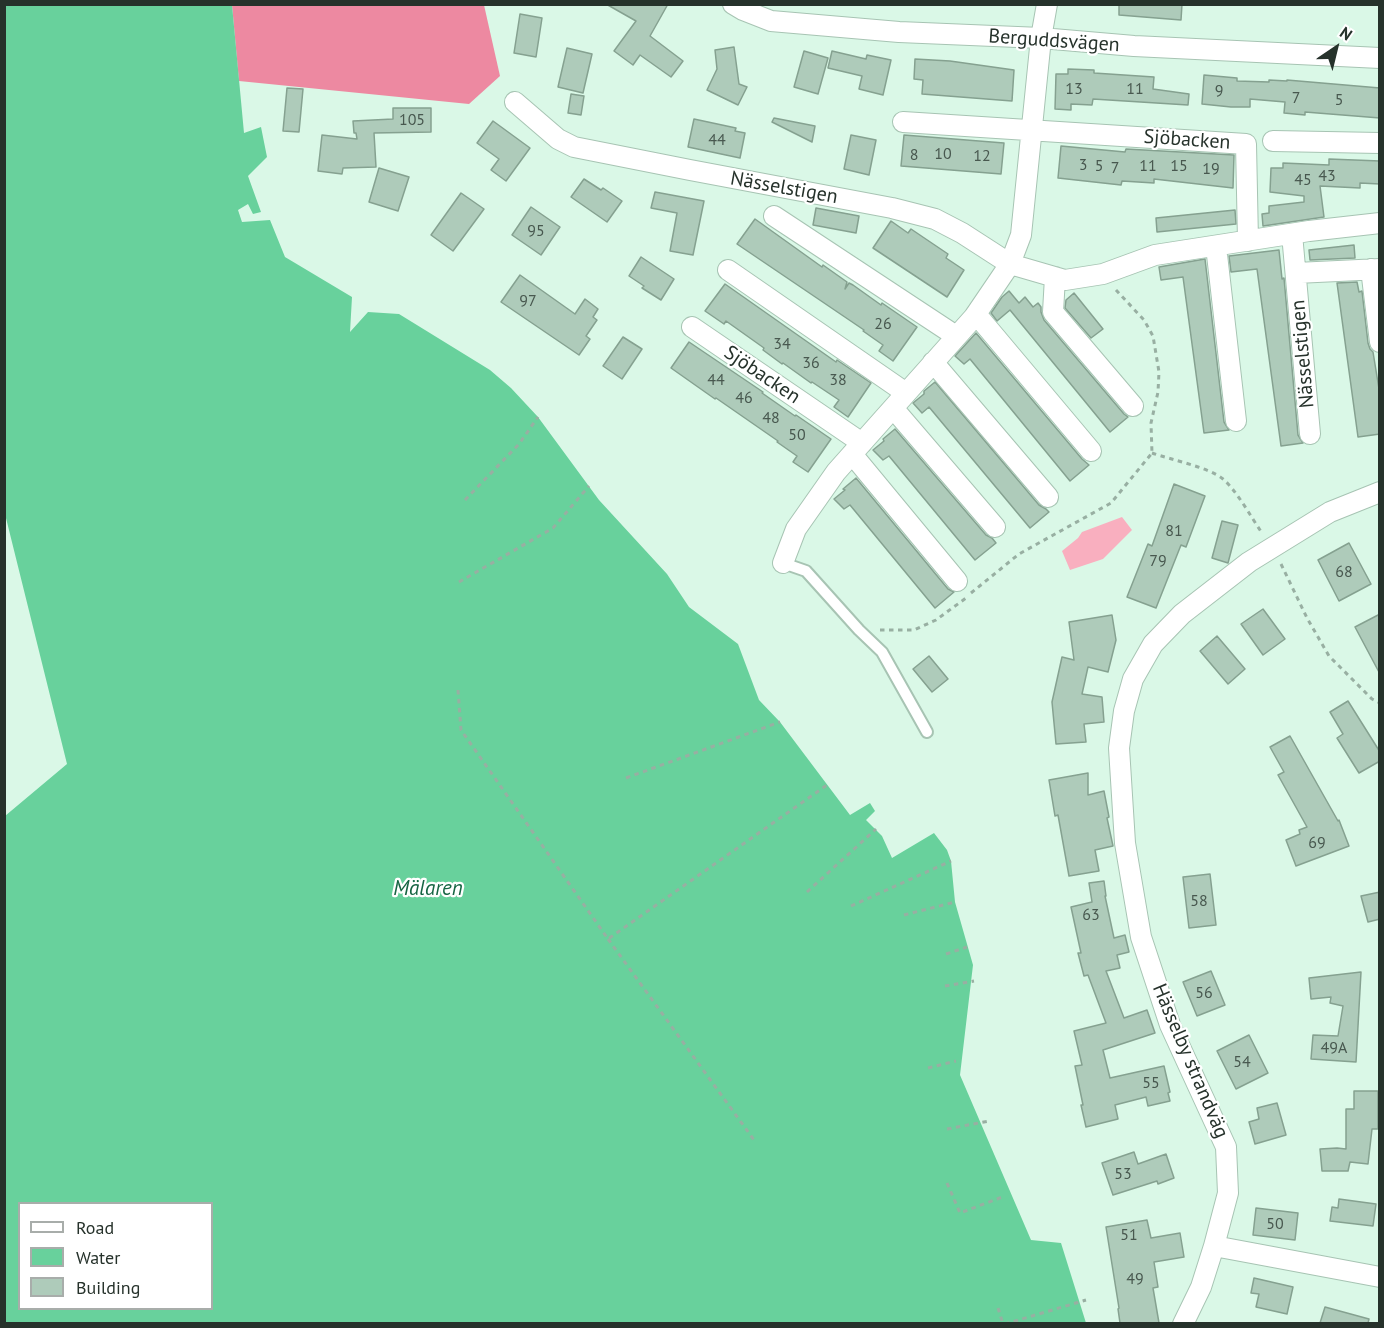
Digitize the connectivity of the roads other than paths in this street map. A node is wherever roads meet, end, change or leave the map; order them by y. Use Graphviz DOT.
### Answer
graph roads {
  1 [pos="733,4"];
  2 [pos="1047,4"];
  3 [pos="1041,38"];
  4 [pos="1380,58"];
  5 [pos="515,102"];
  6 [pos="903,122"];
  7 [pos="1032,129"];
  8 [pos="1273,141"];
  9 [pos="1380,143"];
  10 [pos="774,216"];
  11 [pos="1380,223"];
  12 [pos="1292,234"];
  13 [pos="1248,241"];
  14 [pos="1216,246"];
  15 [pos="1010,264"];
  16 [pos="1375,269"];
  17 [pos="728,270"];
  18 [pos="1296,273"];
  19 [pos="1055,277"];
  20 [pos="976,314"];
  21 [pos="692,327"];
  22 [pos="956,336"];
  23 [pos="1380,342"];
  24 [pos="933,362"];
  25 [pos="900,400"];
  26 [pos="1133,406"];
  27 [pos="1236,420"];
  28 [pos="1310,434"];
  29 [pos="857,449"];
  30 [pos="1091,451"];
  31 [pos="1380,492"];
  32 [pos="1048,497"];
  33 [pos="995,527"];
  34 [pos="783,562"];
  35 [pos="957,581"];
  36 [pos="927,732"];
  37 [pos="1214,1246"];
  38 [pos="1380,1277"];
  39 [pos="1183,1323"];
  1 -- 3 [label="street, Berguddsvägen"];
  2 -- 3 [label="street"];
  3 -- 4 [label="street, Berguddsvägen"];
  3 -- 7 [label="street"];
  5 -- 15 [label="street, Nässelstigen"];
  6 -- 7 [label="street, Sjöbacken"];
  7 -- 13 [label="street, Sjöbacken"];
  7 -- 15 [label="street"];
  8 -- 9 [label="street"];
  10 -- 22 [label="street"];
  11 -- 12 [label="street, Nässelstigen"];
  12 -- 13 [label="street, Nässelstigen"];
  12 -- 18 [label="street, Nässelstigen"];
  13 -- 14 [label="street, Nässelstigen"];
  14 -- 19 [label="street, Nässelstigen"];
  14 -- 27 [label="street"];
  15 -- 19 [label="street, Nässelstigen"];
  15 -- 20 [label="street"];
  16 -- 18 [label="street, Nässelstigen"];
  16 -- 23 [label="street, Nässelstigen"];
  17 -- 25 [label="street"];
  18 -- 28 [label="street, Nässelstigen"];
  19 -- 26 [label="street"];
  20 -- 22 [label="street"];
  20 -- 30 [label="street"];
  21 -- 29 [label="street, Sjöbacken"];
  22 -- 24 [label="street"];
  24 -- 25 [label="street"];
  24 -- 32 [label="street"];
  25 -- 29 [label="street"];
  25 -- 33 [label="street"];
  29 -- 34 [label="street"];
  29 -- 35 [label="street, Sjöbacken"];
  31 -- 37 [label="street, Hässelby strandväg"];
  34 -- 36 [label="lane"];
  37 -- 38 [label="street"];
  37 -- 39 [label="street, Hässelby strandväg"];
}
